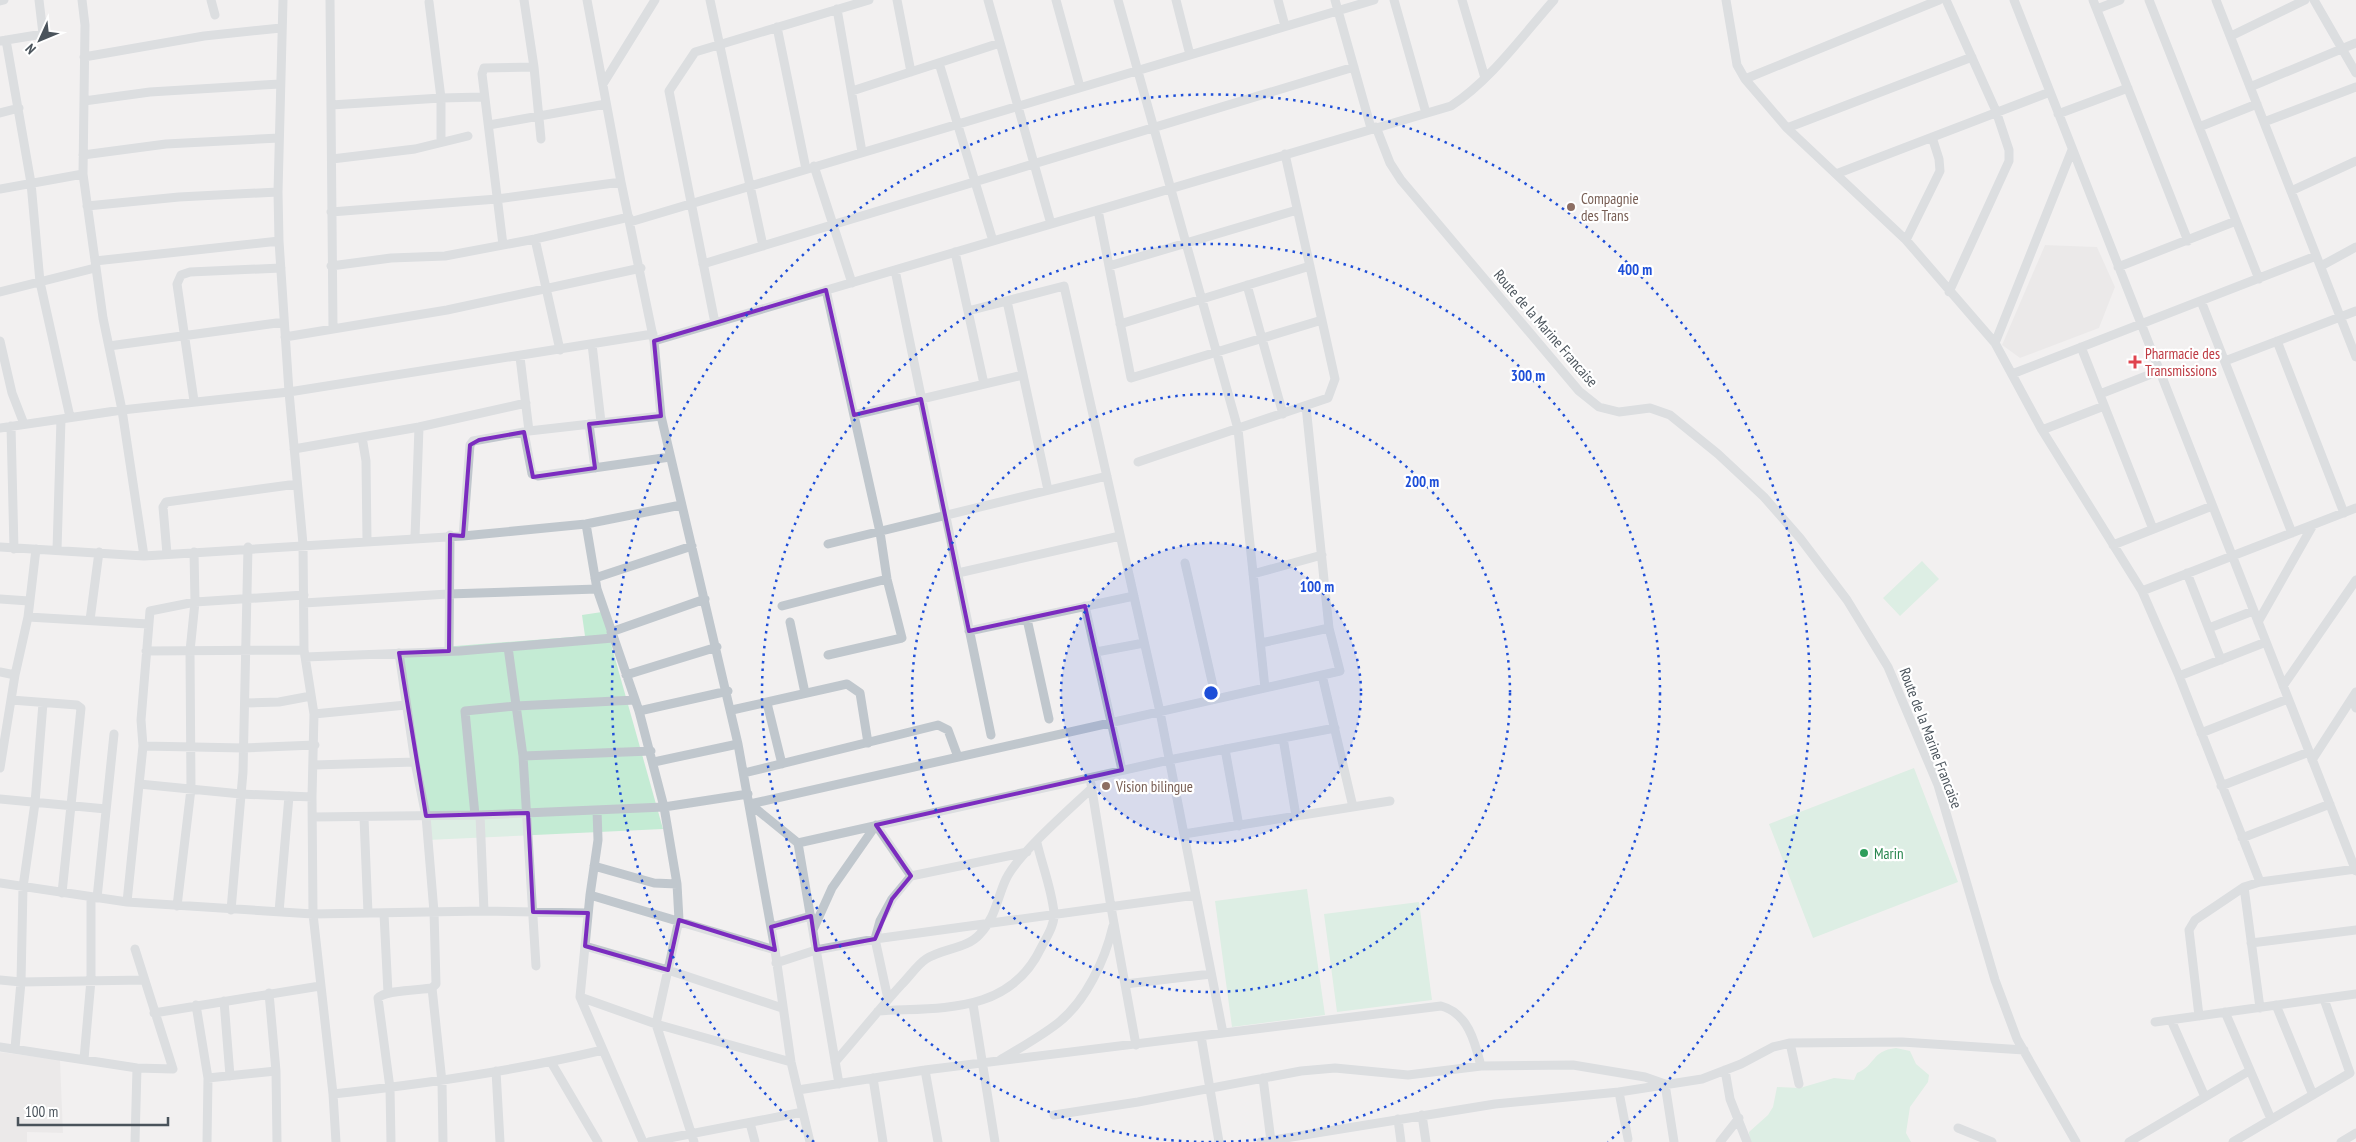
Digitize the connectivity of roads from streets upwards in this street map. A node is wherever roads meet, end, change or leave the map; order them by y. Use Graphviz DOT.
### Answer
graph roads {
  1 [pos="39,0"];
  2 [pos="82,0"];
  3 [pos="211,0"];
  4 [pos="283,0"];
  5 [pos="330,0"];
  6 [pos="524,0"];
  7 [pos="587,0"];
  8 [pos="655,0"];
  9 [pos="710,0"];
  10 [pos="869,0"];
  11 [pos="897,0"];
  12 [pos="988,0"];
  13 [pos="1056,0"];
  14 [pos="1118,0"];
  15 [pos="1176,0"];
  16 [pos="1278,0"];
  17 [pos="1335,0"];
  18 [pos="1374,0"];
  19 [pos="1394,0"];
  20 [pos="1462,0"];
  21 [pos="1554,0"];
  22 [pos="1726,0"];
  23 [pos="1939,0"];
  24 [pos="1946,0"];
  25 [pos="2014,0"];
  26 [pos="2093,0"];
  27 [pos="2120,0"];
  28 [pos="2149,0"];
  29 [pos="2216,0"];
  30 [pos="2305,0"];
  31 [pos="2314,0"];
  32 [pos="429,2"];
  33 [pos="837,9"];
  34 [pos="2097,9"];
  35 [pos="1338,11"];
  36 [pos="215,15"];
  37 [pos="1285,26"];
  38 [pos="777,27"];
  39 [pos="281,28"];
  40 [pos="2231,36"];
  41 [pos="3,41"];
  42 [pos="1000,42"];
  43 [pos="2356,42"];
  44 [pos="720,44"];
  45 [pos="2344,48"];
  46 [pos="1190,55"];
  47 [pos="84,57"];
  48 [pos="1972,57"];
  49 [pos="939,63"];
  50 [pos="534,67"];
  51 [pos="1354,67"];
  52 [pos="1137,70"];
  53 [pos="911,72"];
  54 [pos="2356,74"];
  55 [pos="1485,78"];
  56 [pos="1745,79"];
  57 [pos="280,84"];
  58 [pos="603,84"];
  59 [pos="2356,86"];
  60 [pos="2250,87"];
  61 [pos="1080,88"];
  62 [pos="2128,88"];
  63 [pos="852,91"];
  64 [pos="2050,92"];
  65 [pos="483,97"];
  66 [pos="441,98"];
  67 [pos="84,100"];
  68 [pos="606,104"];
  69 [pos="2257,104"];
  70 [pos="331,105"];
  71 [pos="1018,106"];
  72 [pos="19,108"];
  73 [pos="1996,111"];
  74 [pos="0,112"];
  75 [pos="1426,113"];
  76 [pos="539,114"];
  77 [pos="2058,114"];
  78 [pos="2264,122"];
  79 [pos="958,124"];
  80 [pos="489,125"];
  81 [pos="1373,127"];
  82 [pos="2199,127"];
  83 [pos="1153,128"];
  84 [pos="1787,128"];
  85 [pos="468,136"];
  86 [pos="1932,137"];
  87 [pos="279,138"];
  88 [pos="541,139"];
  89 [pos="441,142"];
  90 [pos="2072,150"];
  91 [pos="862,152"];
  92 [pos="1285,154"];
  93 [pos="83,155"];
  94 [pos="332,159"];
  95 [pos="2356,162"];
  96 [pos="1034,164"];
  97 [pos="810,167"];
  98 [pos="83,174"];
  99 [pos="1836,174"];
  100 [pos="621,182"];
  101 [pos="975,182"];
  102 [pos="31,183"];
  103 [pos="750,185"];
  104 [pos="1170,188"];
  105 [pos="0,189"];
  106 [pos="2291,191"];
  107 [pos="278,192"];
  108 [pos="497,199"];
  109 [pos="691,203"];
  110 [pos="87,206"];
  111 [pos="1098,210"];
  112 [pos="1297,210"];
  113 [pos="330,212"];
  114 [pos="630,219"];
  115 [pos="2236,221"];
  116 [pos="1051,224"];
  117 [pos="833,225"];
  118 [pos="535,239"];
  119 [pos="1906,240"];
  120 [pos="279,241"];
  121 [pos="993,241"];
  122 [pos="2188,241"];
  123 [pos="1186,243"];
  124 [pos="503,245"];
  125 [pos="763,246"];
  126 [pos="2356,246"];
  127 [pos="955,252"];
  128 [pos="2316,256"];
  129 [pos="703,264"];
  130 [pos="95,265"];
  131 [pos="332,266"];
  132 [pos="1109,266"];
  133 [pos="1310,266"];
  134 [pos="2320,266"];
  135 [pos="2118,267"];
  136 [pos="281,268"];
  137 [pos="641,268"];
  138 [pos="895,270"];
  139 [pos="2259,278"];
  140 [pos="40,282"];
  141 [pos="852,282"];
  142 [pos="1247,285"];
  143 [pos="546,288"];
  144 [pos="826,290"];
  145 [pos="0,292"];
  146 [pos="1949,292"];
  147 [pos="1202,299"];
  148 [pos="1007,301"];
  149 [pos="2201,301"];
  150 [pos="968,311"];
  151 [pos="2356,311"];
  152 [pos="2340,317"];
  153 [pos="1322,320"];
  154 [pos="284,322"];
  155 [pos="715,323"];
  156 [pos="1120,324"];
  157 [pos="2141,324"];
  158 [pos="333,328"];
  159 [pos="185,335"];
  160 [pos="285,337"];
  161 [pos="654,337"];
  162 [pos="1262,339"];
  163 [pos="0,340"];
  164 [pos="2276,341"];
  165 [pos="1995,343"];
  166 [pos="592,344"];
  167 [pos="109,346"];
  168 [pos="2081,347"];
  169 [pos="560,350"];
  170 [pos="1216,352"];
  171 [pos="520,357"];
  172 [pos="2356,357"];
  173 [pos="2225,362"];
  174 [pos="2159,370"];
  175 [pos="2012,374"];
  176 [pos="1023,375"];
  177 [pos="984,384"];
  178 [pos="289,392"];
  179 [pos="2100,394"];
  180 [pos="921,399"];
  181 [pos="194,401"];
  182 [pos="526,404"];
  183 [pos="1306,406"];
  184 [pos="2104,406"];
  185 [pos="122,410"];
  186 [pos="854,414"];
  187 [pos="1283,414"];
  188 [pos="661,416"];
  189 [pos="66,418"];
  190 [pos="601,422"];
  191 [pos="24,424"];
  192 [pos="589,424"];
  193 [pos="11,426"];
  194 [pos="419,427"];
  195 [pos="0,428"];
  196 [pos="1238,429"];
  197 [pos="2042,430"];
  198 [pos="527,432"];
  199 [pos="362,437"];
  200 [pos="294,450"];
  201 [pos="670,457"];
  202 [pos="1138,462"];
  203 [pos="596,468"];
  204 [pos="1107,476"];
  205 [pos="297,484"];
  206 [pos="1048,490"];
  207 [pos="681,505"];
  208 [pos="2212,506"];
  209 [pos="2356,508"];
  210 [pos="2344,513"];
  211 [pos="946,515"];
  212 [pos="586,524"];
  213 [pos="2313,525"];
  214 [pos="2153,529"];
  215 [pos="880,532"];
  216 [pos="2292,533"];
  217 [pos="450,535"];
  218 [pos="463,536"];
  219 [pos="1120,536"];
  220 [pos="415,537"];
  221 [pos="367,540"];
  222 [pos="303,544"];
  223 [pos="828,544"];
  224 [pos="2114,545"];
  225 [pos="692,546"];
  226 [pos="0,547"];
  227 [pos="248,547"];
  228 [pos="14,549"];
  229 [pos="36,550"];
  230 [pos="57,550"];
  231 [pos="99,552"];
  232 [pos="194,552"];
  233 [pos="167,554"];
  234 [pos="1322,555"];
  235 [pos="144,556"];
  236 [pos="2232,556"];
  237 [pos="1185,563"];
  238 [pos="958,573"];
  239 [pos="2188,573"];
  240 [pos="1253,574"];
  241 [pos="595,578"];
  242 [pos="888,579"];
  243 [pos="2356,580"];
  244 [pos="597,589"];
  245 [pos="2142,591"];
  246 [pos="448,594"];
  247 [pos="1134,596"];
  248 [pos="0,599"];
  249 [pos="248,599"];
  250 [pos="304,599"];
  251 [pos="705,599"];
  252 [pos="29,601"];
  253 [pos="195,602"];
  254 [pos="782,606"];
  255 [pos="1085,606"];
  256 [pos="2254,611"];
  257 [pos="28,617"];
  258 [pos="1027,618"];
  259 [pos="90,620"];
  260 [pos="790,622"];
  261 [pos="2258,622"];
  262 [pos="148,624"];
  263 [pos="1329,628"];
  264 [pos="2209,628"];
  265 [pos="970,631"];
  266 [pos="612,635"];
  267 [pos="1261,642"];
  268 [pos="2266,642"];
  269 [pos="1144,643"];
  270 [pos="508,647"];
  271 [pos="717,647"];
  272 [pos="246,650"];
  273 [pos="146,651"];
  274 [pos="190,651"];
  275 [pos="449,651"];
  276 [pos="1096,652"];
  277 [pos="304,653"];
  278 [pos="399,653"];
  279 [pos="828,655"];
  280 [pos="2222,660"];
  281 [pos="0,672"];
  282 [pos="626,675"];
  283 [pos="1322,675"];
  284 [pos="15,676"];
  285 [pos="2179,676"];
  286 [pos="2283,686"];
  287 [pos="1265,688"];
  288 [pos="728,691"];
  289 [pos="805,693"];
  290 [pos="2354,695"];
  291 [pos="311,696"];
  292 [pos="2288,698"];
  293 [pos="1216,699"];
  294 [pos="11,700"];
  295 [pos="635,700"];
  296 [pos="43,703"];
  297 [pos="245,703"];
  298 [pos="767,703"];
  299 [pos="406,705"];
  300 [pos="516,706"];
  301 [pos="2356,708"];
  302 [pos="732,710"];
  303 [pos="639,711"];
  304 [pos="1160,712"];
  305 [pos="314,714"];
  306 [pos="1049,719"];
  307 [pos="1112,722"];
  308 [pos="3,725"];
  309 [pos="1335,728"];
  310 [pos="2201,733"];
  311 [pos="114,734"];
  312 [pos="991,735"];
  313 [pos="1283,738"];
  314 [pos="868,743"];
  315 [pos="738,744"];
  316 [pos="315,745"];
  317 [pos="143,746"];
  318 [pos="190,746"];
  319 [pos="244,748"];
  320 [pos="1225,749"];
  321 [pos="651,751"];
  322 [pos="523,756"];
  323 [pos="2311,756"];
  324 [pos="958,757"];
  325 [pos="1169,760"];
  326 [pos="414,762"];
  327 [pos="654,762"];
  328 [pos="782,764"];
  329 [pos="314,765"];
  330 [pos="0,768"];
  331 [pos="1122,770"];
  332 [pos="744,773"];
  333 [pos="1091,783"];
  334 [pos="139,784"];
  335 [pos="2221,786"];
  336 [pos="191,789"];
  337 [pos="241,794"];
  338 [pos="748,794"];
  339 [pos="289,796"];
  340 [pos="312,797"];
  341 [pos="0,798"];
  342 [pos="1390,801"];
  343 [pos="35,803"];
  344 [pos="750,804"];
  345 [pos="2330,804"];
  346 [pos="70,806"];
  347 [pos="664,807"];
  348 [pos="1354,807"];
  349 [pos="106,809"];
  350 [pos="597,810"];
  351 [pos="528,813"];
  352 [pos="478,815"];
  353 [pos="426,816"];
  354 [pos="1296,816"];
  355 [pos="313,817"];
  356 [pos="364,818"];
  357 [pos="876,825"];
  358 [pos="1239,826"];
  359 [pos="1184,834"];
  360 [pos="2242,838"];
  361 [pos="798,842"];
  362 [pos="1036,843"];
  363 [pos="1027,852"];
  364 [pos="594,866"];
  365 [pos="2356,870"];
  366 [pos="911,876"];
  367 [pos="2260,882"];
  368 [pos="0,884"];
  369 [pos="677,884"];
  370 [pos="23,887"];
  371 [pos="2244,887"];
  372 [pos="62,893"];
  373 [pos="590,895"];
  374 [pos="1196,895"];
  375 [pos="94,898"];
  376 [pos="126,902"];
  377 [pos="178,906"];
  378 [pos="1111,907"];
  379 [pos="232,910"];
  380 [pos="484,911"];
  381 [pos="279,912"];
  382 [pos="434,912"];
  383 [pos="533,912"];
  384 [pos="368,913"];
  385 [pos="588,913"];
  386 [pos="313,914"];
  387 [pos="384,914"];
  388 [pos="1054,914"];
  389 [pos="811,916"];
  390 [pos="679,920"];
  391 [pos="1114,922"];
  392 [pos="987,924"];
  393 [pos="770,927"];
  394 [pos="2356,930"];
  395 [pos="813,931"];
  396 [pos="876,939"];
  397 [pos="2251,944"];
  398 [pos="586,946"];
  399 [pos="134,949"];
  400 [pos="775,950"];
  401 [pos="816,950"];
  402 [pos="776,963"];
  403 [pos="536,966"];
  404 [pos="668,970"];
  405 [pos="1211,974"];
  406 [pos="0,980"];
  407 [pos="91,980"];
  408 [pos="144,980"];
  409 [pos="20,982"];
  410 [pos="1125,984"];
  411 [pos="320,986"];
  412 [pos="432,988"];
  413 [pos="269,993"];
  414 [pos="388,993"];
  415 [pos="2356,994"];
  416 [pos="580,996"];
  417 [pos="888,999"];
  418 [pos="2324,999"];
  419 [pos="224,1001"];
  420 [pos="972,1004"];
  421 [pos="2276,1005"];
  422 [pos="196,1006"];
  423 [pos="782,1008"];
  424 [pos="2260,1008"];
  425 [pos="878,1011"];
  426 [pos="2225,1012"];
  427 [pos="154,1013"];
  428 [pos="2199,1016"];
  429 [pos="2171,1020"];
  430 [pos="2155,1022"];
  431 [pos="656,1024"];
  432 [pos="1223,1033"];
  433 [pos="1201,1036"];
  434 [pos="1790,1043"];
  435 [pos="1136,1045"];
  436 [pos="0,1047"];
  437 [pos="15,1048"];
  438 [pos="603,1050"];
  439 [pos="2024,1050"];
  440 [pos="84,1060"];
  441 [pos="550,1062"];
  442 [pos="791,1062"];
  443 [pos="835,1062"];
  444 [pos="998,1062"];
  445 [pos="984,1064"];
  446 [pos="1481,1066"];
  447 [pos="137,1068"];
  448 [pos="925,1070"];
  449 [pos="1725,1070"];
  450 [pos="276,1071"];
  451 [pos="496,1071"];
  452 [pos="2249,1071"];
  453 [pos="230,1076"];
  454 [pos="208,1078"];
  455 [pos="873,1078"];
  456 [pos="1263,1078"];
  457 [pos="442,1082"];
  458 [pos="839,1084"];
  459 [pos="1665,1084"];
  460 [pos="1799,1084"];
  461 [pos="390,1088"];
  462 [pos="1210,1088"];
  463 [pos="798,1090"];
  464 [pos="1619,1092"];
  465 [pos="333,1094"];
  466 [pos="2313,1095"];
  467 [pos="2205,1097"];
  468 [pos="803,1112"];
  469 [pos="1054,1114"];
  470 [pos="1422,1115"];
  471 [pos="1740,1118"];
  472 [pos="1398,1119"];
  473 [pos="2271,1120"];
  474 [pos="750,1123"];
  475 [pos="1958,1128"];
  476 [pos="2356,1133"];
  477 [pos="693,1138"];
  478 [pos="1628,1139"];
  479 [pos="1272,1141"];
  480 [pos="135,1142"];
  481 [pos="207,1142"];
  482 [pos="277,1142"];
  483 [pos="336,1142"];
  484 [pos="391,1142"];
  485 [pos="443,1142"];
  486 [pos="500,1142"];
  487 [pos="598,1142"];
  488 [pos="643,1142"];
  489 [pos="649,1142"];
  490 [pos="755,1142"];
  491 [pos="810,1142"];
  492 [pos="883,1142"];
  493 [pos="938,1142"];
  494 [pos="995,1142"];
  495 [pos="1218,1142"];
  496 [pos="1261,1142"];
  497 [pos="1401,1142"];
  498 [pos="1426,1142"];
  499 [pos="1674,1142"];
  500 [pos="1720,1142"];
  501 [pos="1747,1142"];
  502 [pos="1992,1142"];
  503 [pos="2076,1142"];
  504 [pos="2129,1142"];
  505 [pos="2233,1142"];
  506 [pos="2341,1142"];
  1 -- 41 [label="street"];
  2 -- 47 [label="street"];
  3 -- 36 [label="street"];
  4 -- 39 [label="street"];
  5 -- 70 [label="street"];
  6 -- 50 [label="street"];
  7 -- 58 [label="street"];
  8 -- 58 [label="street"];
  9 -- 44 [label="street"];
  10 -- 33 [label="street"];
  11 -- 53 [label="street"];
  12 -- 42 [label="street"];
  13 -- 61 [label="street"];
  14 -- 52 [label="street"];
  15 -- 46 [label="street"];
  16 -- 37 [label="street"];
  17 -- 35 [label="street, Route de la Marine Francaise"];
  18 -- 35 [label="street"];
  19 -- 75 [label="street"];
  20 -- 55 [label="street"];
  21 -- 55 [label="street"];
  22 -- 56 [label="street"];
  23 -- 56 [label="street"];
  24 -- 48 [label="street"];
  25 -- 64 [label="street"];
  26 -- 34 [label="street"];
  27 -- 34 [label="street"];
  28 -- 82 [label="street"];
  29 -- 40 [label="street"];
  30 -- 40 [label="street"];
  31 -- 45 [label="street"];
  32 -- 66 [label="street"];
  33 -- 38 [label="street"];
  33 -- 63 [label="street"];
  34 -- 62 [label="street"];
  35 -- 37 [label="street"];
  35 -- 51 [label="street, Route de la Marine Francaise"];
  37 -- 46 [label="street"];
  38 -- 44 [label="street"];
  38 -- 97 [label="street"];
  39 -- 47 [label="street"];
  39 -- 57 [label="street"];
  40 -- 60 [label="street"];
  41 -- 72 [label="street"];
  42 -- 49 [label="street"];
  42 -- 71 [label="street"];
  43 -- 45 [label="street"];
  44 -- 103 [label="street"];
  44 -- 109 [label="street"];
  45 -- 54 [label="street"];
  45 -- 60 [label="street"];
  46 -- 52 [label="street"];
  47 -- 67 [label="street"];
  48 -- 73 [label="street"];
  48 -- 84 [label="street"];
  49 -- 53 [label="street"];
  49 -- 79 [label="street"];
  50 -- 65 [label="street"];
  50 -- 76 [label="street"];
  51 -- 81 [label="street, Route de la Marine Francaise"];
  51 -- 83 [label="street"];
  52 -- 61 [label="street"];
  52 -- 83 [label="street"];
  53 -- 63 [label="street"];
  55 -- 75 [label="street"];
  56 -- 84 [label="street"];
  57 -- 67 [label="street"];
  57 -- 87 [label="street"];
  58 -- 68 [label="street"];
  59 -- 78 [label="street"];
  60 -- 69 [label="street"];
  61 -- 71 [label="street"];
  62 -- 77 [label="street"];
  62 -- 122 [label="street"];
  63 -- 91 [label="street"];
  64 -- 73 [label="street"];
  64 -- 77 [label="street"];
  65 -- 66 [label="street"];
  65 -- 80 [label="street"];
  66 -- 70 [label="street"];
  66 -- 89 [label="street"];
  67 -- 93 [label="street"];
  68 -- 76 [label="street"];
  68 -- 100 [label="street"];
  69 -- 78 [label="street"];
  69 -- 82 [label="street"];
  70 -- 94 [label="street"];
  71 -- 79 [label="street"];
  71 -- 96 [label="street"];
  72 -- 74 [label="street"];
  72 -- 102 [label="street"];
  73 -- 86 [label="street"];
  73 -- 146 [label="street"];
  75 -- 81 [label="street"];
  76 -- 80 [label="street"];
  76 -- 88 [label="street"];
  77 -- 90 [label="street"];
  78 -- 106 [label="street"];
  79 -- 91 [label="street"];
  79 -- 101 [label="street"];
  80 -- 108 [label="street"];
  81 -- 92 [label="street"];
  81 -- 439 [label="street, Route de la Marine Francaise"];
  82 -- 115 [label="street"];
  83 -- 96 [label="street"];
  83 -- 104 [label="street"];
  84 -- 99 [label="street"];
  85 -- 89 [label="street"];
  86 -- 99 [label="street"];
  86 -- 119 [label="street"];
  87 -- 93 [label="street"];
  87 -- 107 [label="street"];
  89 -- 94 [label="street"];
  90 -- 135 [label="street"];
  90 -- 165 [label="street"];
  91 -- 97 [label="street"];
  92 -- 104 [label="street"];
  92 -- 112 [label="street"];
  93 -- 98 [label="street"];
  94 -- 113 [label="street"];
  95 -- 106 [label="street"];
  96 -- 101 [label="street"];
  96 -- 116 [label="street"];
  97 -- 103 [label="street"];
  97 -- 117 [label="street"];
  98 -- 102 [label="street"];
  98 -- 110 [label="street"];
  99 -- 119 [label="street"];
  100 -- 108 [label="street"];
  100 -- 114 [label="street"];
  101 -- 117 [label="street"];
  101 -- 121 [label="street"];
  102 -- 105 [label="street"];
  102 -- 140 [label="street"];
  103 -- 109 [label="street"];
  103 -- 125 [label="street"];
  104 -- 111 [label="street"];
  104 -- 123 [label="street"];
  106 -- 128 [label="street"];
  107 -- 110 [label="street"];
  107 -- 120 [label="street"];
  108 -- 113 [label="street"];
  108 -- 124 [label="street"];
  109 -- 114 [label="street"];
  109 -- 129 [label="street"];
  110 -- 130 [label="street"];
  111 -- 116 [label="street"];
  111 -- 132 [label="street"];
  112 -- 123 [label="street"];
  112 -- 133 [label="street"];
  113 -- 131 [label="street"];
  114 -- 118 [label="street"];
  114 -- 137 [label="street"];
  115 -- 122 [label="street"];
  115 -- 139 [label="street"];
  116 -- 121 [label="street"];
  117 -- 125 [label="street"];
  117 -- 141 [label="street"];
  118 -- 124 [label="street"];
  118 -- 143 [label="street"];
  119 -- 146 [label="street"];
  120 -- 130 [label="street"];
  120 -- 136 [label="street"];
  121 -- 127 [label="street"];
  122 -- 135 [label="street"];
  123 -- 132 [label="street"];
  123 -- 147 [label="street"];
  124 -- 131 [label="street"];
  125 -- 129 [label="street"];
  126 -- 134 [label="street"];
  127 -- 138 [label="street"];
  127 -- 150 [label="street"];
  128 -- 134 [label="street"];
  128 -- 139 [label="street"];
  129 -- 155 [label="street"];
  130 -- 140 [label="street"];
  130 -- 167 [label="street"];
  131 -- 158 [label="street"];
  132 -- 156 [label="street"];
  133 -- 142 [label="street"];
  133 -- 153 [label="street"];
  134 -- 152 [label="street"];
  135 -- 157 [label="street"];
  136 -- 154 [label="street"];
  136 -- 159 [label="street"];
  137 -- 143 [label="street"];
  137 -- 161 [label="street"];
  138 -- 141 [label="street"];
  138 -- 180 [label="street"];
  139 -- 149 [label="street"];
  140 -- 145 [label="street"];
  140 -- 189 [label="street"];
  141 -- 144 [label="street"];
  142 -- 147 [label="street"];
  142 -- 162 [label="street"];
  143 -- 158 [label="street"];
  143 -- 169 [label="street"];
  144 -- 155 [label="street"];
  144 -- 186 [label="street"];
  146 -- 165 [label="street"];
  147 -- 156 [label="street"];
  147 -- 170 [label="street"];
  148 -- 150 [label="street"];
  148 -- 176 [label="street"];
  148 -- 204 [label="street"];
  149 -- 157 [label="street"];
  149 -- 173 [label="street"];
  150 -- 177 [label="street"];
  151 -- 152 [label="street"];
  152 -- 164 [label="street"];
  152 -- 172 [label="street"];
  153 -- 162 [label="street"];
  153 -- 183 [label="street"];
  154 -- 159 [label="street"];
  154 -- 160 [label="street"];
  155 -- 161 [label="street"];
  156 -- 170 [label="street"];
  157 -- 168 [label="street"];
  157 -- 174 [label="street"];
  158 -- 160 [label="street"];
  159 -- 167 [label="street"];
  159 -- 181 [label="street"];
  160 -- 178 [label="street"];
  161 -- 166 [label="street"];
  161 -- 188 [label="street"];
  162 -- 170 [label="street"];
  162 -- 187 [label="street"];
  163 -- 191 [label="street"];
  164 -- 173 [label="street"];
  164 -- 210 [label="street"];
  165 -- 175 [label="street"];
  166 -- 169 [label="street"];
  166 -- 190 [label="street"];
  167 -- 185 [label="street"];
  168 -- 175 [label="street"];
  168 -- 179 [label="street"];
  169 -- 171 [label="street"];
  170 -- 196 [label="street"];
  171 -- 178 [label="street"];
  171 -- 182 [label="street"];
  173 -- 216 [label="street"];
  174 -- 179 [label="street"];
  174 -- 208 [label="street"];
  175 -- 197 [label="street"];
  176 -- 177 [label="street"];
  176 -- 206 [label="street"];
  177 -- 180 [label="street"];
  178 -- 181 [label="street"];
  178 -- 200 [label="street"];
  179 -- 184 [label="street"];
  180 -- 186 [label="street"];
  180 -- 211 [label="street"];
  181 -- 185 [label="street"];
  182 -- 194 [label="street"];
  182 -- 198 [label="street"];
  183 -- 187 [label="street"];
  183 -- 234 [label="street"];
  184 -- 197 [label="street"];
  184 -- 214 [label="street"];
  185 -- 189 [label="street"];
  185 -- 235 [label="street"];
  186 -- 215 [label="street"];
  187 -- 196 [label="street"];
  188 -- 190 [label="street"];
  188 -- 201 [label="street"];
  189 -- 191 [label="street"];
  189 -- 230 [label="street"];
  190 -- 192 [label="street"];
  191 -- 193 [label="street"];
  192 -- 198 [label="street"];
  192 -- 203 [label="street"];
  193 -- 195 [label="street"];
  193 -- 228 [label="street"];
  194 -- 199 [label="street"];
  194 -- 220 [label="street"];
  196 -- 202 [label="street"];
  196 -- 240 [label="street"];
  197 -- 224 [label="street"];
  198 -- 203 [label="street"];
  198 -- 218 [label="street"];
  199 -- 200 [label="street"];
  199 -- 221 [label="street"];
  200 -- 205 [label="street"];
  201 -- 203 [label="street"];
  201 -- 207 [label="street"];
  204 -- 206 [label="street"];
  204 -- 219 [label="street"];
  205 -- 222 [label="street"];
  205 -- 233 [label="street"];
  206 -- 211 [label="street"];
  207 -- 212 [label="street"];
  207 -- 225 [label="street"];
  208 -- 214 [label="street"];
  208 -- 236 [label="street"];
  209 -- 210 [label="street"];
  210 -- 213 [label="street"];
  211 -- 215 [label="street"];
  211 -- 238 [label="street"];
  212 -- 218 [label="street"];
  212 -- 241 [label="street"];
  213 -- 216 [label="street"];
  213 -- 261 [label="street"];
  214 -- 224 [label="street"];
  215 -- 223 [label="street"];
  215 -- 242 [label="street"];
  216 -- 236 [label="street"];
  217 -- 218 [label="street"];
  217 -- 220 [label="street"];
  217 -- 246 [label="street"];
  219 -- 238 [label="street"];
  219 -- 247 [label="street"];
  220 -- 221 [label="street"];
  221 -- 222 [label="street"];
  222 -- 227 [label="street"];
  222 -- 250 [label="street"];
  224 -- 245 [label="street"];
  225 -- 241 [label="street"];
  225 -- 251 [label="street"];
  226 -- 228 [label="street"];
  227 -- 232 [label="street"];
  227 -- 249 [label="street"];
  228 -- 229 [label="street"];
  229 -- 230 [label="street"];
  229 -- 252 [label="street"];
  230 -- 231 [label="street"];
  231 -- 235 [label="street"];
  231 -- 259 [label="street"];
  232 -- 233 [label="street"];
  232 -- 253 [label="street"];
  233 -- 235 [label="street"];
  234 -- 240 [label="street"];
  234 -- 263 [label="street"];
  236 -- 239 [label="street"];
  236 -- 256 [label="street"];
  237 -- 293 [label="street"];
  238 -- 265 [label="street"];
  239 -- 245 [label="street"];
  239 -- 264 [label="street"];
  240 -- 267 [label="street"];
  241 -- 244 [label="street"];
  242 -- 254 [label="street"];
  242 -- 279 [label="street"];
  243 -- 286 [label="street"];
  244 -- 246 [label="street"];
  244 -- 266 [label="street"];
  245 -- 285 [label="street"];
  246 -- 250 [label="street"];
  246 -- 275 [label="street"];
  247 -- 255 [label="street"];
  247 -- 269 [label="street"];
  248 -- 252 [label="street"];
  249 -- 250 [label="street"];
  249 -- 253 [label="street"];
  249 -- 272 [label="street"];
  250 -- 277 [label="street"];
  251 -- 266 [label="street"];
  251 -- 271 [label="street"];
  252 -- 257 [label="street"];
  253 -- 262 [label="street"];
  253 -- 274 [label="street"];
  255 -- 258 [label="street"];
  255 -- 276 [label="street"];
  256 -- 261 [label="street"];
  256 -- 264 [label="street"];
  257 -- 259 [label="street"];
  257 -- 284 [label="street"];
  258 -- 265 [label="street"];
  258 -- 306 [label="street"];
  259 -- 262 [label="street"];
  260 -- 289 [label="street"];
  261 -- 268 [label="street"];
  262 -- 273 [label="street"];
  263 -- 267 [label="street"];
  263 -- 283 [label="street"];
  264 -- 280 [label="street"];
  265 -- 312 [label="street"];
  266 -- 270 [label="street"];
  266 -- 282 [label="street"];
  267 -- 287 [label="street"];
  268 -- 280 [label="street"];
  268 -- 286 [label="street"];
  269 -- 276 [label="street"];
  269 -- 304 [label="street"];
  270 -- 275 [label="street"];
  270 -- 300 [label="street"];
  271 -- 282 [label="street"];
  271 -- 288 [label="street"];
  272 -- 274 [label="street"];
  272 -- 277 [label="street"];
  272 -- 297 [label="street"];
  273 -- 274 [label="street"];
  273 -- 317 [label="street"];
  274 -- 318 [label="street"];
  275 -- 278 [label="street"];
  276 -- 307 [label="street"];
  277 -- 278 [label="street"];
  277 -- 291 [label="street"];
  278 -- 299 [label="street"];
  280 -- 285 [label="street"];
  281 -- 284 [label="street"];
  282 -- 295 [label="street"];
  283 -- 287 [label="street"];
  283 -- 309 [label="street"];
  284 -- 294 [label="street"];
  285 -- 310 [label="street"];
  286 -- 292 [label="street"];
  287 -- 293 [label="street"];
  288 -- 302 [label="street"];
  288 -- 303 [label="street"];
  289 -- 298 [label="street"];
  289 -- 314 [label="street"];
  290 -- 301 [label="street"];
  290 -- 323 [label="street"];
  291 -- 297 [label="street"];
  291 -- 305 [label="street"];
  292 -- 310 [label="street"];
  292 -- 323 [label="street"];
  293 -- 304 [label="street"];
  294 -- 296 [label="street"];
  294 -- 308 [label="street"];
  295 -- 300 [label="street"];
  295 -- 303 [label="street"];
  296 -- 343 [label="street"];
  296 -- 346 [label="street"];
  297 -- 319 [label="street"];
  298 -- 302 [label="street"];
  298 -- 328 [label="street"];
  299 -- 305 [label="street"];
  299 -- 326 [label="street"];
  300 -- 322 [label="street"];
  300 -- 352 [label="street"];
  302 -- 315 [label="street"];
  303 -- 321 [label="street"];
  304 -- 307 [label="street"];
  304 -- 325 [label="street"];
  305 -- 316 [label="street"];
  307 -- 324 [label="street"];
  307 -- 331 [label="street"];
  308 -- 330 [label="street"];
  309 -- 313 [label="street"];
  309 -- 348 [label="street"];
  310 -- 335 [label="street"];
  311 -- 349 [label="street"];
  313 -- 320 [label="street"];
  313 -- 354 [label="street"];
  314 -- 324 [label="street"];
  314 -- 328 [label="street"];
  315 -- 327 [label="street"];
  315 -- 332 [label="street"];
  316 -- 319 [label="street"];
  316 -- 329 [label="street"];
  317 -- 318 [label="street"];
  317 -- 334 [label="street"];
  318 -- 319 [label="street"];
  318 -- 336 [label="street"];
  319 -- 337 [label="street"];
  320 -- 325 [label="street"];
  320 -- 358 [label="street"];
  321 -- 322 [label="street"];
  321 -- 327 [label="street"];
  322 -- 351 [label="street"];
  323 -- 335 [label="street"];
  323 -- 345 [label="street"];
  324 -- 344 [label="street"];
  325 -- 331 [label="street"];
  325 -- 359 [label="street"];
  326 -- 329 [label="street"];
  326 -- 353 [label="street"];
  327 -- 347 [label="street"];
  328 -- 332 [label="street"];
  329 -- 340 [label="street"];
  331 -- 333 [label="street"];
  332 -- 338 [label="street"];
  333 -- 357 [label="street"];
  333 -- 362 [label="street"];
  333 -- 378 [label="street"];
  334 -- 336 [label="street"];
  334 -- 376 [label="street"];
  335 -- 360 [label="street"];
  336 -- 337 [label="street"];
  336 -- 377 [label="street"];
  337 -- 339 [label="street"];
  337 -- 379 [label="street"];
  338 -- 344 [label="street"];
  338 -- 347 [label="street"];
  339 -- 340 [label="street"];
  339 -- 381 [label="street"];
  340 -- 355 [label="street"];
  341 -- 343 [label="street"];
  342 -- 348 [label="street"];
  343 -- 346 [label="street"];
  343 -- 370 [label="street"];
  344 -- 361 [label="street"];
  344 -- 393 [label="street"];
  345 -- 360 [label="street"];
  345 -- 365 [label="street"];
  346 -- 349 [label="street"];
  346 -- 372 [label="street"];
  347 -- 350 [label="street"];
  347 -- 369 [label="street"];
  348 -- 354 [label="street"];
  349 -- 375 [label="street"];
  350 -- 351 [label="street"];
  350 -- 364 [label="street"];
  351 -- 352 [label="street"];
  351 -- 383 [label="street"];
  352 -- 353 [label="street"];
  352 -- 380 [label="street"];
  353 -- 356 [label="street"];
  353 -- 382 [label="street"];
  354 -- 358 [label="street"];
  355 -- 356 [label="street"];
  355 -- 386 [label="street"];
  356 -- 384 [label="street"];
  357 -- 361 [label="street"];
  357 -- 366 [label="street"];
  357 -- 395 [label="street"];
  358 -- 359 [label="street"];
  359 -- 374 [label="street"];
  360 -- 367 [label="street"];
  361 -- 389 [label="street"];
  362 -- 363 [label="street"];
  362 -- 388 [label="street"];
  363 -- 366 [label="street"];
  363 -- 392 [label="street"];
  364 -- 369 [label="street"];
  364 -- 373 [label="street"];
  365 -- 367 [label="street"];
  366 -- 396 [label="street"];
  367 -- 371 [label="street"];
  368 -- 370 [label="street"];
  369 -- 390 [label="street"];
  370 -- 372 [label="street"];
  370 -- 409 [label="street"];
  371 -- 397 [label="street"];
  371 -- 428 [label="street"];
  372 -- 375 [label="street"];
  373 -- 385 [label="street"];
  373 -- 390 [label="street"];
  374 -- 378 [label="street"];
  374 -- 405 [label="street"];
  375 -- 376 [label="street"];
  375 -- 407 [label="street"];
  376 -- 377 [label="street"];
  377 -- 379 [label="street"];
  378 -- 388 [label="street"];
  378 -- 391 [label="street"];
  379 -- 381 [label="street"];
  380 -- 382 [label="street"];
  380 -- 383 [label="street"];
  381 -- 386 [label="street"];
  382 -- 387 [label="street"];
  382 -- 412 [label="street"];
  383 -- 385 [label="street"];
  383 -- 403 [label="street"];
  384 -- 386 [label="street"];
  384 -- 387 [label="street"];
  385 -- 398 [label="street"];
  386 -- 411 [label="street"];
  387 -- 414 [label="street"];
  388 -- 392 [label="street"];
  388 -- 420 [label="street"];
  389 -- 393 [label="street"];
  389 -- 395 [label="street"];
  390 -- 400 [label="street"];
  390 -- 404 [label="street"];
  391 -- 410 [label="street"];
  391 -- 444 [label="street"];
  392 -- 396 [label="street"];
  392 -- 417 [label="street"];
  393 -- 400 [label="street"];
  394 -- 397 [label="street"];
  395 -- 401 [label="street"];
  396 -- 401 [label="street"];
  396 -- 417 [label="street"];
  397 -- 424 [label="street"];
  398 -- 404 [label="street"];
  398 -- 416 [label="street"];
  399 -- 408 [label="street"];
  400 -- 402 [label="street"];
  401 -- 402 [label="street"];
  401 -- 443 [label="street"];
  402 -- 423 [label="street"];
  404 -- 423 [label="street"];
  404 -- 431 [label="street"];
  405 -- 410 [label="street"];
  405 -- 432 [label="street"];
  406 -- 409 [label="street"];
  407 -- 408 [label="street"];
  407 -- 409 [label="street"];
  407 -- 440 [label="street"];
  408 -- 427 [label="street"];
  409 -- 437 [label="street"];
  410 -- 435 [label="street"];
  411 -- 413 [label="street"];
  411 -- 465 [label="street"];
  412 -- 414 [label="street"];
  412 -- 457 [label="street"];
  413 -- 419 [label="street"];
  413 -- 450 [label="street"];
  414 -- 461 [label="street"];
  415 -- 418 [label="street"];
  416 -- 431 [label="street"];
  416 -- 438 [label="street"];
  417 -- 425 [label="street"];
  418 -- 421 [label="street"];
  418 -- 466 [label="street"];
  419 -- 422 [label="street"];
  419 -- 453 [label="street"];
  420 -- 425 [label="street"];
  420 -- 445 [label="street"];
  421 -- 424 [label="street"];
  421 -- 466 [label="street"];
  422 -- 427 [label="street"];
  422 -- 454 [label="street"];
  423 -- 442 [label="street"];
  424 -- 426 [label="street"];
  425 -- 443 [label="street"];
  426 -- 428 [label="street"];
  426 -- 452 [label="street"];
  427 -- 447 [label="street"];
  428 -- 429 [label="street"];
  429 -- 430 [label="street"];
  429 -- 467 [label="street"];
  431 -- 442 [label="street"];
  431 -- 477 [label="street"];
  432 -- 433 [label="street"];
  432 -- 446 [label="street"];
  433 -- 435 [label="street"];
  433 -- 462 [label="street"];
  434 -- 439 [label="street"];
  434 -- 449 [label="street"];
  434 -- 460 [label="street"];
  435 -- 444 [label="street"];
  436 -- 437 [label="street"];
  437 -- 440 [label="street"];
  438 -- 441 [label="street"];
  438 -- 488 [label="street"];
  439 -- 503 [label="street, Route de la Marine Francaise"];
  440 -- 447 [label="street"];
  441 -- 451 [label="street"];
  441 -- 487 [label="street"];
  442 -- 463 [label="street"];
  443 -- 458 [label="street"];
  444 -- 445 [label="street"];
  445 -- 448 [label="street"];
  445 -- 494 [label="street"];
  446 -- 456 [label="street"];
  446 -- 459 [label="street"];
  447 -- 480 [label="street"];
  448 -- 455 [label="street"];
  448 -- 493 [label="street"];
  449 -- 459 [label="street"];
  449 -- 471 [label="street"];
  450 -- 453 [label="street"];
  450 -- 482 [label="street"];
  451 -- 457 [label="street"];
  451 -- 486 [label="street"];
  452 -- 467 [label="street"];
  452 -- 473 [label="street"];
  453 -- 454 [label="street"];
  454 -- 481 [label="street"];
  455 -- 458 [label="street"];
  455 -- 492 [label="street"];
  456 -- 462 [label="street"];
  456 -- 479 [label="street"];
  457 -- 461 [label="street"];
  457 -- 485 [label="street"];
  458 -- 463 [label="street"];
  459 -- 464 [label="street"];
  459 -- 499 [label="street"];
  461 -- 465 [label="street"];
  461 -- 484 [label="street"];
  462 -- 469 [label="street"];
  462 -- 495 [label="street"];
  463 -- 468 [label="street"];
  464 -- 470 [label="street"];
  464 -- 478 [label="street"];
  465 -- 483 [label="street"];
  466 -- 473 [label="street"];
  467 -- 504 [label="street"];
  468 -- 474 [label="street"];
  468 -- 491 [label="street"];
  470 -- 472 [label="street"];
  470 -- 498 [label="street"];
  471 -- 500 [label="street"];
  471 -- 501 [label="street"];
  472 -- 479 [label="street"];
  472 -- 497 [label="street"];
  473 -- 505 [label="street"];
  474 -- 477 [label="street"];
  474 -- 490 [label="street"];
  475 -- 502 [label="street"];
  476 -- 506 [label="street"];
  477 -- 489 [label="street"];
  479 -- 496 [label="street"];
}
